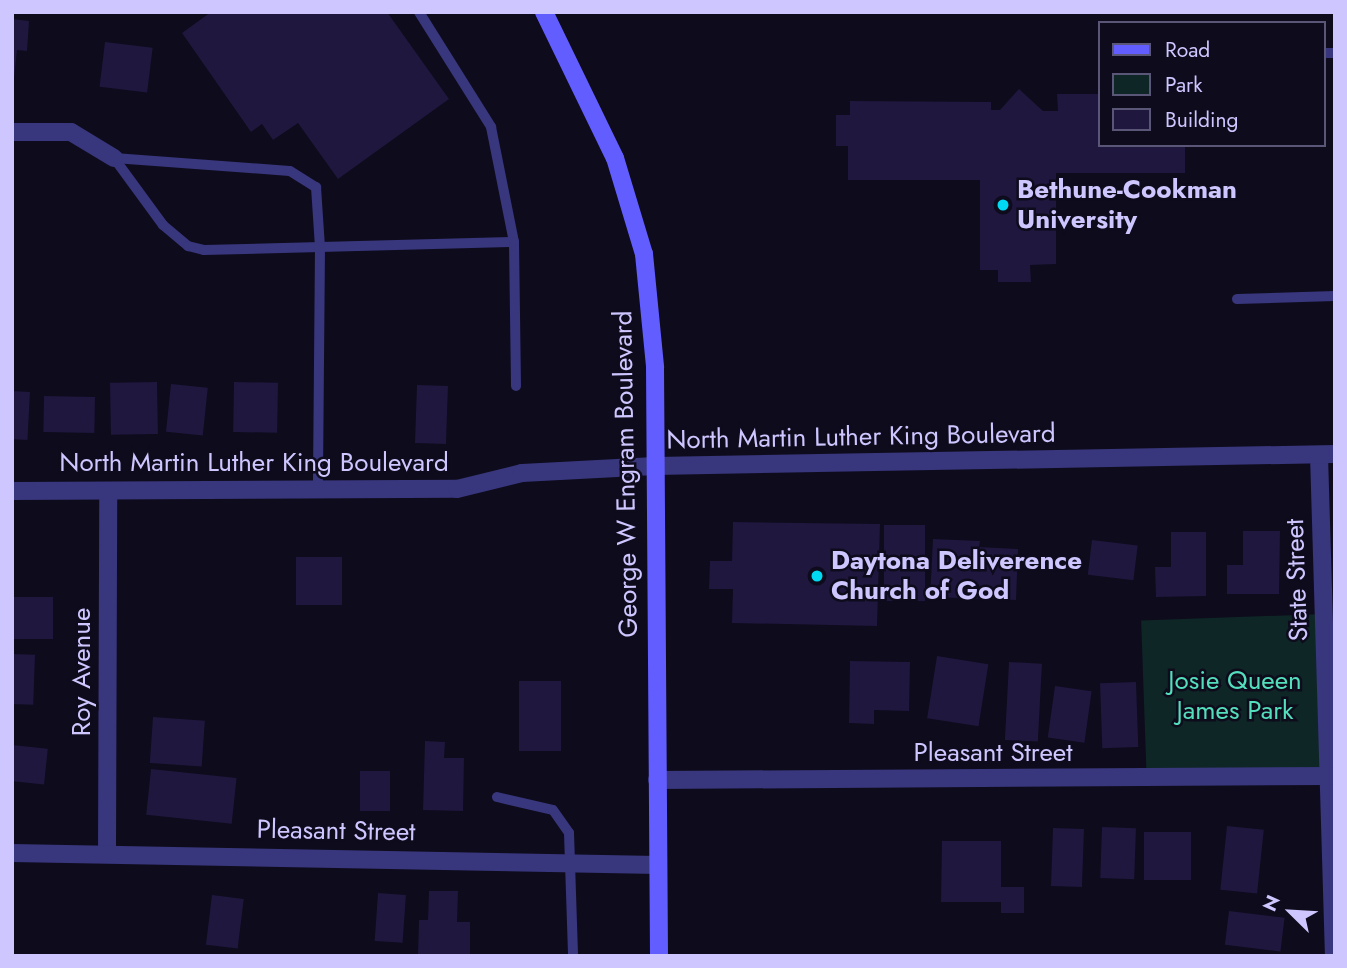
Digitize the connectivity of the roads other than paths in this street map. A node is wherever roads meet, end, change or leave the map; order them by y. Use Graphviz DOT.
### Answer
graph roads {
  1 [pos="419,12"];
  2 [pos="544,12"];
  3 [pos="12,132"];
  4 [pos="114,158"];
  5 [pos="514,242"];
  6 [pos="320,247"];
  7 [pos="1335,296"];
  8 [pos="1237,299"];
  9 [pos="516,386"];
  10 [pos="1327,455"];
  11 [pos="654,466"];
  12 [pos="318,490"];
  13 [pos="12,491"];
  14 [pos="108,492"];
  15 [pos="1329,776"];
  16 [pos="657,780"];
  17 [pos="497,797"];
  18 [pos="1333,846"];
  19 [pos="107,852"];
  20 [pos="12,853"];
  21 [pos="572,863"];
  22 [pos="658,865"];
  23 [pos="573,956"];
  24 [pos="659,956"];
  25 [pos="1334,956"];
  1 -- 5 [label="lane"];
  2 -- 11 [label="main road, George W Engram Boulevard"];
  3 -- 4 [label="street"];
  4 -- 6 [label="lane"];
  4 -- 6 [label="lane"];
  5 -- 6 [label="lane"];
  5 -- 9 [label="lane"];
  6 -- 12 [label="lane"];
  7 -- 8 [label="lane"];
  10 -- 11 [label="street, North Martin Luther King Boulevard"];
  10 -- 15 [label="street, State Street"];
  11 -- 12 [label="street, North Martin Luther King Boulevard"];
  11 -- 16 [label="main road, George W Engram Boulevard"];
  12 -- 14 [label="street, North Martin Luther King Boulevard"];
  13 -- 14 [label="street, North Martin Luther King Boulevard"];
  14 -- 19 [label="street, Roy Avenue"];
  15 -- 16 [label="street, Pleasant Street"];
  15 -- 18 [label="street, State Street"];
  16 -- 22 [label="main road, George W Engram Boulevard"];
  17 -- 21 [label="lane"];
  18 -- 25 [label="street, State Street"];
  19 -- 20 [label="street, Pleasant Street"];
  19 -- 21 [label="street, Pleasant Street"];
  21 -- 22 [label="street, Pleasant Street"];
  21 -- 23 [label="lane"];
  22 -- 24 [label="main road, George W Engram Boulevard"];
}
